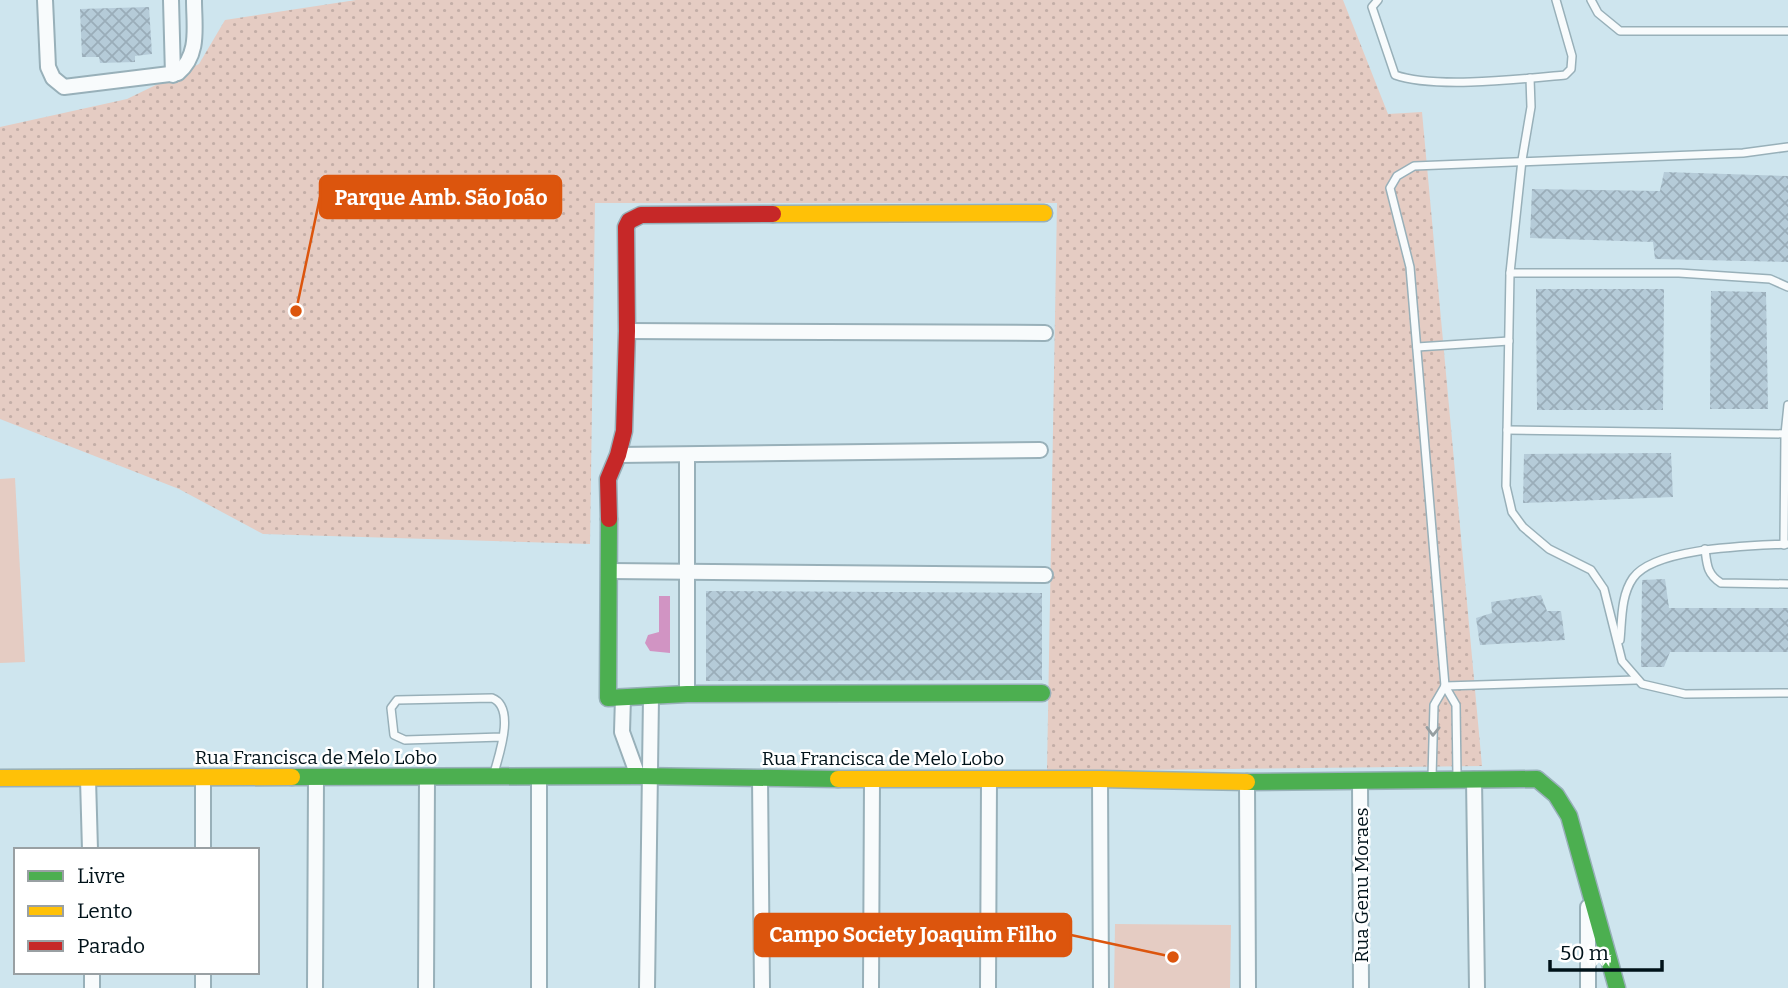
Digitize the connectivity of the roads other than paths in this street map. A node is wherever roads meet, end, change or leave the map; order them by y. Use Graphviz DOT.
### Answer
graph roads {
  1 [pos="45,0"];
  2 [pos="171,0"];
  3 [pos="194,0"];
  4 [pos="1378,0"];
  5 [pos="1556,0"];
  6 [pos="1591,0"];
  7 [pos="1788,31"];
  8 [pos="173,75"];
  9 [pos="1530,78"];
  10 [pos="1788,146"];
  11 [pos="1522,160"];
  12 [pos="1044,213"];
  13 [pos="1510,273"];
  14 [pos="1788,287"];
  15 [pos="627,331"];
  16 [pos="1045,333"];
  17 [pos="1509,341"];
  18 [pos="1417,347"];
  19 [pos="1788,405"];
  20 [pos="1507,430"];
  21 [pos="1787,434"];
  22 [pos="1040,450"];
  23 [pos="618,455"];
  24 [pos="687,455"];
  25 [pos="1786,545"];
  26 [pos="1705,549"];
  27 [pos="610,571"];
  28 [pos="686,571"];
  29 [pos="1045,575"];
  30 [pos="1788,584"];
  31 [pos="1619,648"];
  32 [pos="1636,680"];
  33 [pos="1445,686"];
  34 [pos="1788,693"];
  35 [pos="687,694"];
  36 [pos="1042,694"];
  37 [pos="623,697"];
  38 [pos="650,697"];
  39 [pos="502,737"];
  40 [pos="538,776"];
  41 [pos="493,777"];
  42 [pos="643,777"];
  43 [pos="0,778"];
  44 [pos="427,778"];
  45 [pos="760,778"];
  46 [pos="88,779"];
  47 [pos="202,779"];
  48 [pos="316,779"];
  49 [pos="989,779"];
  50 [pos="1100,779"];
  51 [pos="1432,779"];
  52 [pos="1457,779"];
  53 [pos="1474,779"];
  54 [pos="872,780"];
  55 [pos="1360,781"];
  56 [pos="1247,782"];
  57 [pos="90,848"];
  58 [pos="203,848"];
  59 [pos="1588,884"];
  60 [pos="314,988"];
  61 [pos="426,988"];
  62 [pos="539,988"];
  63 [pos="647,988"];
  64 [pos="762,988"];
  65 [pos="871,988"];
  66 [pos="988,988"];
  67 [pos="1101,988"];
  68 [pos="1248,988"];
  69 [pos="1361,988"];
  70 [pos="1477,988"];
  71 [pos="1588,988"];
  72 [pos="1616,988"];
  1 -- 8 [label="street"];
  2 -- 8 [label="street"];
  3 -- 8 [label="street"];
  4 -- 9 [label="lane"];
  5 -- 9 [label="lane"];
  6 -- 7 [label="lane"];
  9 -- 11 [label="lane"];
  10 -- 11 [label="lane"];
  11 -- 13 [label="lane"];
  11 -- 18 [label="lane"];
  12 -- 15 [label="street"];
  13 -- 14 [label="lane"];
  13 -- 17 [label="lane"];
  15 -- 16 [label="street"];
  15 -- 23 [label="street"];
  17 -- 18 [label="lane"];
  17 -- 20 [label="lane"];
  18 -- 33 [label="lane"];
  19 -- 21 [label="lane"];
  20 -- 21 [label="lane"];
  20 -- 31 [label="lane"];
  21 -- 25 [label="lane"];
  22 -- 24 [label="street"];
  23 -- 24 [label="street"];
  23 -- 27 [label="street"];
  24 -- 28 [label="street"];
  25 -- 26 [label="lane"];
  26 -- 30 [label="lane"];
  26 -- 31 [label="lane"];
  27 -- 28 [label="street"];
  27 -- 37 [label="street"];
  28 -- 29 [label="street"];
  28 -- 35 [label="street"];
  31 -- 32 [label="lane"];
  32 -- 33 [label="lane"];
  32 -- 34 [label="lane"];
  33 -- 51 [label="lane, one-way"];
  33 -- 52 [label="lane"];
  35 -- 36 [label="street"];
  35 -- 38 [label="street"];
  37 -- 38 [label="street"];
  37 -- 42 [label="street"];
  38 -- 42 [label="street"];
  39 -- 39 [label="lane"];
  39 -- 41 [label="lane"];
  40 -- 41 [label="street, Rua Francisca de Melo Lobo"];
  40 -- 42 [label="street, Rua Francisca de Melo Lobo"];
  40 -- 62 [label="street"];
  41 -- 44 [label="street, Rua Francisca de Melo Lobo"];
  42 -- 45 [label="street, Rua Francisca de Melo Lobo"];
  42 -- 63 [label="street"];
  43 -- 46 [label="street, Rua Francisca de Melo Lobo"];
  44 -- 48 [label="street, Rua Francisca de Melo Lobo"];
  44 -- 61 [label="street"];
  45 -- 54 [label="street, Rua Francisca de Melo Lobo"];
  45 -- 64 [label="street"];
  46 -- 47 [label="street, Rua Francisca de Melo Lobo"];
  46 -- 57 [label="street"];
  47 -- 48 [label="street, Rua Francisca de Melo Lobo"];
  47 -- 58 [label="street"];
  48 -- 60 [label="street"];
  49 -- 50 [label="street, Rua Francisca de Melo Lobo"];
  49 -- 54 [label="street, Rua Francisca de Melo Lobo"];
  49 -- 66 [label="street"];
  50 -- 56 [label="street, Rua Francisca de Melo Lobo"];
  50 -- 67 [label="street"];
  51 -- 52 [label="street, Rua Francisca de Melo Lobo"];
  51 -- 55 [label="street, Rua Francisca de Melo Lobo"];
  52 -- 53 [label="street, Rua Francisca de Melo Lobo"];
  53 -- 59 [label="street, Rua Francisca de Melo Lobo"];
  53 -- 70 [label="street"];
  54 -- 65 [label="street"];
  55 -- 56 [label="street, Rua Francisca de Melo Lobo"];
  55 -- 69 [label="street, Rua Genu Moraes"];
  56 -- 68 [label="street"];
  59 -- 71 [label="street"];
  59 -- 72 [label="street, Rua Francisca de Melo Lobo"];
}
